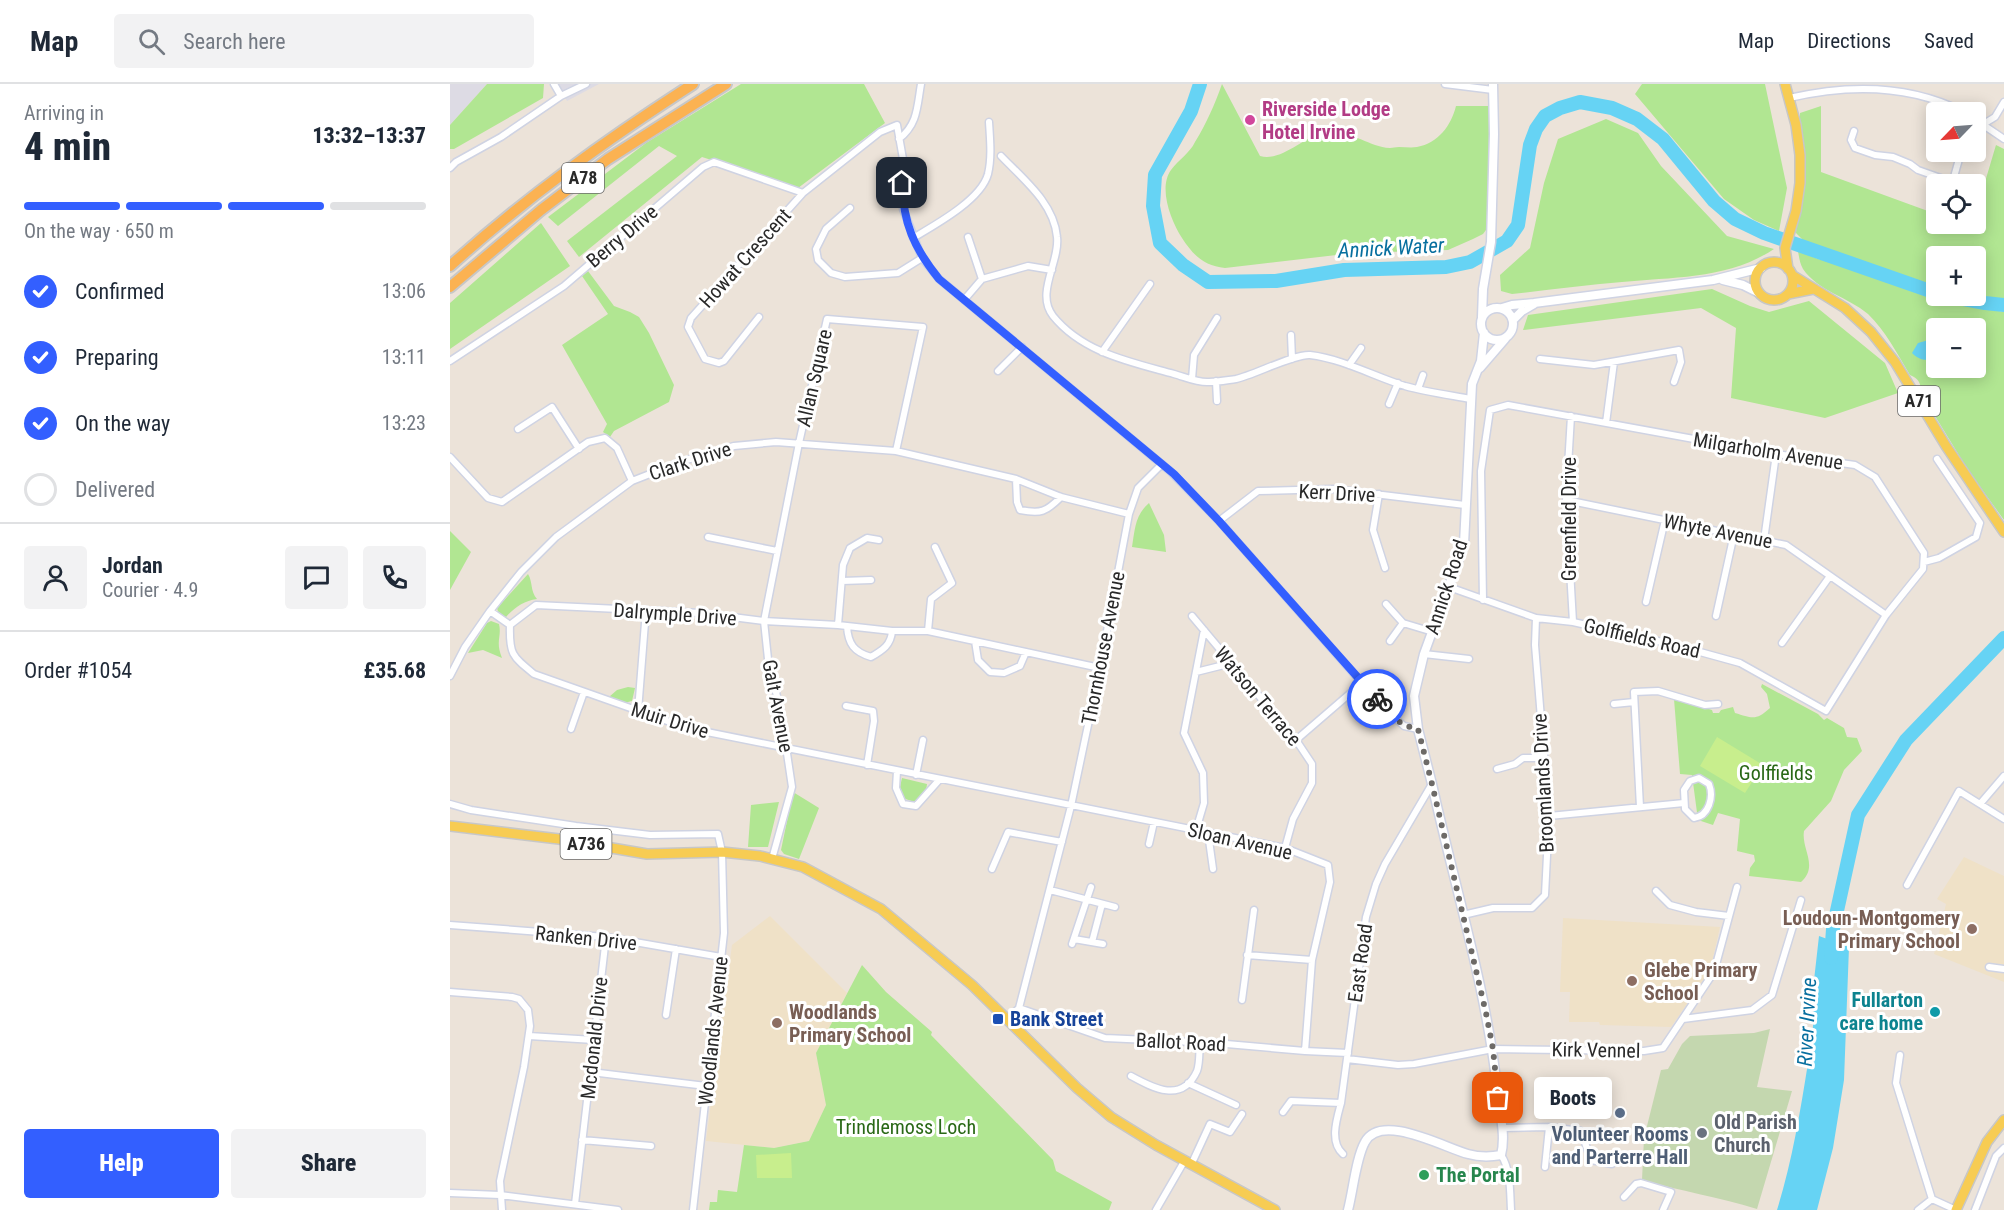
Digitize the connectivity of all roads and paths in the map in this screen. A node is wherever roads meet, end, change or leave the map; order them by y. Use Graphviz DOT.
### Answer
graph roads {
  1 [pos="554,84"];
  2 [pos="586,84"];
  3 [pos="693,84"];
  4 [pos="726,84"];
  5 [pos="921,84"];
  6 [pos="1445,84"];
  7 [pos="1785,84"];
  8 [pos="1493,87"];
  9 [pos="561,96"];
  10 [pos="1789,98"];
  11 [pos="1945,102"];
  12 [pos="2004,102"];
  13 [pos="1986,120"];
  14 [pos="989,122"];
  15 [pos="1986,128"];
  16 [pos="1854,131"];
  17 [pos="899,139"];
  18 [pos="2004,139"];
  19 [pos="1001,156"];
  20 [pos="450,168"];
  21 [pos="1928,174"];
  22 [pos="803,193"];
  23 [pos="850,207"];
  24 [pos="968,237"];
  25 [pos="913,238"];
  26 [pos="1785,248"];
  27 [pos="922,258"];
  28 [pos="1770,263"];
  29 [pos="450,266"];
  30 [pos="1761,268"];
  31 [pos="1052,270"];
  32 [pos="1790,272"];
  33 [pos="982,279"];
  34 [pos="1713,280"];
  35 [pos="1149,284"];
  36 [pos="450,287"];
  37 [pos="1483,289"];
  38 [pos="1813,289"];
  39 [pos="1759,293"];
  40 [pos="1788,294"];
  41 [pos="964,300"];
  42 [pos="1534,303"];
  43 [pos="1500,308"];
  44 [pos="759,317"];
  45 [pos="1482,317"];
  46 [pos="1217,318"];
  47 [pos="1513,320"];
  48 [pos="1484,333"];
  49 [pos="1291,335"];
  50 [pos="1505,339"];
  51 [pos="1022,347"];
  52 [pos="1360,348"];
  53 [pos="1102,352"];
  54 [pos="1540,358"];
  55 [pos="1292,359"];
  56 [pos="450,361"];
  57 [pos="1614,362"];
  58 [pos="1349,365"];
  59 [pos="998,371"];
  60 [pos="1477,371"];
  61 [pos="1423,375"];
  62 [pos="1192,379"];
  63 [pos="1216,381"];
  64 [pos="1674,382"];
  65 [pos="1398,383"];
  66 [pos="1418,389"];
  67 [pos="1471,399"];
  68 [pos="1216,401"];
  69 [pos="1389,404"];
  70 [pos="1490,410"];
  71 [pos="1571,416"];
  72 [pos="1606,423"];
  73 [pos="518,429"];
  74 [pos="799,443"];
  75 [pos="579,449"];
  76 [pos="896,451"];
  77 [pos="1776,454"];
  78 [pos="450,457"];
  79 [pos="1937,459"];
  80 [pos="1162,464"];
  81 [pos="1016,479"];
  82 [pos="632,481"];
  83 [pos="1379,494"];
  84 [pos="1061,497"];
  85 [pos="1566,500"];
  86 [pos="1465,505"];
  87 [pos="1129,514"];
  88 [pos="1665,520"];
  89 [pos="1219,521"];
  90 [pos="2004,532"];
  91 [pos="1734,534"];
  92 [pos="708,537"];
  93 [pos="879,540"];
  94 [pos="1764,540"];
  95 [pos="934,546"];
  96 [pos="777,551"];
  97 [pos="1924,562"];
  98 [pos="1385,568"];
  99 [pos="1830,576"];
  100 [pos="871,580"];
  101 [pos="842,581"];
  102 [pos="1449,587"];
  103 [pos="1483,600"];
  104 [pos="1646,602"];
  105 [pos="1386,604"];
  106 [pos="490,610"];
  107 [pos="646,610"];
  108 [pos="1886,615"];
  109 [pos="1192,616"];
  110 [pos="1716,616"];
  111 [pos="1536,618"];
  112 [pos="764,621"];
  113 [pos="1573,622"];
  114 [pos="1403,623"];
  115 [pos="510,625"];
  116 [pos="838,625"];
  117 [pos="847,626"];
  118 [pos="1204,630"];
  119 [pos="892,631"];
  120 [pos="928,631"];
  121 [pos="1433,632"];
  122 [pos="975,640"];
  123 [pos="1390,641"];
  124 [pos="1782,643"];
  125 [pos="1026,652"];
  126 [pos="1424,654"];
  127 [pos="1469,659"];
  128 [pos="1232,663"];
  129 [pos="1100,668"];
  130 [pos="1196,672"];
  131 [pos="450,676"];
  132 [pos="1361,684"];
  133 [pos="584,692"];
  134 [pos="1634,702"];
  135 [pos="1614,704"];
  136 [pos="1718,705"];
  137 [pos="846,706"];
  138 [pos="638,711"];
  139 [pos="571,729"];
  140 [pos="1418,729"];
  141 [pos="923,740"];
  142 [pos="1296,740"];
  143 [pos="787,749"];
  144 [pos="1544,758"];
  145 [pos="867,765"];
  146 [pos="1497,769"];
  147 [pos="897,771"];
  148 [pos="916,775"];
  149 [pos="2004,776"];
  150 [pos="940,779"];
  151 [pos="1432,784"];
  152 [pos="1684,803"];
  153 [pos="450,804"];
  154 [pos="1980,804"];
  155 [pos="1071,806"];
  156 [pos="1640,807"];
  157 [pos="1549,816"];
  158 [pos="2004,819"];
  159 [pos="1154,822"];
  160 [pos="450,826"];
  161 [pos="1196,830"];
  162 [pos="1208,833"];
  163 [pos="1062,842"];
  164 [pos="1149,844"];
  165 [pos="1285,848"];
  166 [pos="722,852"];
  167 [pos="772,859"];
  168 [pos="992,869"];
  169 [pos="1213,869"];
  170 [pos="1907,885"];
  171 [pos="1091,887"];
  172 [pos="1737,887"];
  173 [pos="1050,890"];
  174 [pos="1656,891"];
  175 [pos="1086,900"];
  176 [pos="1801,900"];
  177 [pos="1101,904"];
  178 [pos="1115,907"];
  179 [pos="1254,910"];
  180 [pos="1463,915"];
  181 [pos="1729,916"];
  182 [pos="450,925"];
  183 [pos="606,937"];
  184 [pos="1092,942"];
  185 [pos="1103,944"];
  186 [pos="676,949"];
  187 [pos="1247,955"];
  188 [pos="721,957"];
  189 [pos="1312,960"];
  190 [pos="1989,967"];
  191 [pos="2004,969"];
  192 [pos="450,992"];
  193 [pos="1242,1000"];
  194 [pos="1019,1008"];
  195 [pos="666,1015"];
  196 [pos="1683,1019"];
  197 [pos="1007,1020"];
  198 [pos="529,1036"];
  199 [pos="594,1040"];
  200 [pos="1200,1042"];
  201 [pos="1493,1049"];
  202 [pos="1305,1051"];
  203 [pos="1899,1055"];
  204 [pos="1347,1056"];
  205 [pos="591,1072"];
  206 [pos="1131,1076"];
  207 [pos="1188,1083"];
  208 [pos="706,1086"];
  209 [pos="1341,1103"];
  210 [pos="1236,1105"];
  211 [pos="1282,1112"];
  212 [pos="1242,1114"];
  213 [pos="2004,1120"];
  214 [pos="1549,1127"];
  215 [pos="1502,1128"];
  216 [pos="582,1140"];
  217 [pos="651,1146"];
  218 [pos="2004,1148"];
  219 [pos="1343,1155"];
  220 [pos="1501,1155"];
  221 [pos="1188,1161"];
  222 [pos="1612,1164"];
  223 [pos="1545,1167"];
  224 [pos="450,1193"];
  225 [pos="500,1195"];
  226 [pos="1624,1197"];
  227 [pos="1932,1199"];
  228 [pos="575,1204"];
  229 [pos="502,1210"];
  230 [pos="618,1210"];
  231 [pos="693,1210"];
  232 [pos="1156,1210"];
  233 [pos="1275,1210"];
  234 [pos="1348,1210"];
  235 [pos="1511,1210"];
  236 [pos="1663,1210"];
  237 [pos="1918,1210"];
  238 [pos="1956,1210"];
  239 [pos="1975,1210"];
  1 -- 9 [label="street"];
  2 -- 9 [label="street"];
  3 -- 29 [label="highway, A78"];
  4 -- 36 [label="highway, A78"];
  5 -- 17 [label="street"];
  6 -- 8 [label="street"];
  7 -- 10 [label="main road"];
  8 -- 37 [label="main road"];
  9 -- 20 [label="street"];
  10 -- 11 [label="street"];
  10 -- 26 [label="main road"];
  12 -- 13 [label="street"];
  14 -- 25 [label="street"];
  15 -- 18 [label="street"];
  16 -- 21 [label="street"];
  17 -- 22 [label="street, Howat Crescent"];
  17 -- 25 [label="street"];
  19 -- 31 [label="street"];
  22 -- 44 [label="street, Howat Crescent"];
  22 -- 56 [label="street, Berry Drive"];
  23 -- 27 [label="street"];
  24 -- 33 [label="street"];
  25 -- 27 [label="street"];
  26 -- 28 [label="main road"];
  26 -- 32 [label="main road"];
  27 -- 41 [label="street"];
  28 -- 30 [label="main road"];
  28 -- 32 [label="main road, A71"];
  30 -- 34 [label="main road"];
  30 -- 39 [label="main road"];
  31 -- 33 [label="street"];
  31 -- 53 [label="street"];
  32 -- 38 [label="main road, A71"];
  32 -- 40 [label="main road"];
  33 -- 41 [label="street"];
  34 -- 39 [label="main road"];
  34 -- 42 [label="main road"];
  35 -- 53 [label="street"];
  37 -- 43 [label="main road"];
  37 -- 45 [label="main road"];
  38 -- 40 [label="main road"];
  38 -- 90 [label="main road, A71"];
  39 -- 40 [label="main road"];
  41 -- 51 [label="street"];
  42 -- 43 [label="main road"];
  42 -- 47 [label="main road"];
  43 -- 45 [label="main road"];
  43 -- 47 [label="main road"];
  45 -- 48 [label="main road"];
  46 -- 62 [label="street"];
  47 -- 50 [label="main road"];
  48 -- 50 [label="main road"];
  48 -- 60 [label="main road, Annick Road"];
  49 -- 55 [label="street"];
  50 -- 60 [label="main road, Annick Road"];
  51 -- 59 [label="street"];
  51 -- 80 [label="street"];
  52 -- 58 [label="street"];
  53 -- 62 [label="street"];
  54 -- 57 [label="street"];
  55 -- 58 [label="street"];
  55 -- 63 [label="street"];
  57 -- 64 [label="street"];
  57 -- 72 [label="street"];
  58 -- 65 [label="street"];
  60 -- 67 [label="main road, Annick Road"];
  61 -- 66 [label="street"];
  62 -- 63 [label="street"];
  63 -- 68 [label="street"];
  65 -- 66 [label="street"];
  65 -- 69 [label="street"];
  66 -- 67 [label="street"];
  67 -- 86 [label="main road, Annick Road"];
  70 -- 71 [label="street, Milgarholm Avenue"];
  70 -- 103 [label="street, Annick Road"];
  71 -- 72 [label="street, Milgarholm Avenue"];
  71 -- 85 [label="street, Greenfield Drive"];
  72 -- 77 [label="street, Milgarholm Avenue"];
  73 -- 75 [label="street"];
  74 -- 76 [label="street, Clark Drive"];
  74 -- 76 [label="street, Allan Square"];
  74 -- 82 [label="street, Clark Drive"];
  74 -- 96 [label="street, Galt Avenue"];
  75 -- 78 [label="street"];
  75 -- 82 [label="street"];
  76 -- 81 [label="street, Clark Drive"];
  77 -- 94 [label="street"];
  77 -- 97 [label="street, Milgarholm Avenue"];
  79 -- 97 [label="street"];
  80 -- 87 [label="street, Thornhouse Avenue"];
  80 -- 89 [label="street"];
  81 -- 84 [label="street, Clark Drive"];
  81 -- 84 [label="street"];
  82 -- 106 [label="street, Clark Drive"];
  83 -- 86 [label="street, Kerr Drive"];
  83 -- 89 [label="street, Kerr Drive"];
  83 -- 98 [label="street"];
  84 -- 87 [label="street, Clark Drive"];
  85 -- 88 [label="street, Whyte Avenue"];
  85 -- 113 [label="street, Greenfield Drive"];
  86 -- 102 [label="main road, Annick Road"];
  87 -- 129 [label="street, Thornhouse Avenue"];
  88 -- 91 [label="street, Whyte Avenue"];
  88 -- 104 [label="street"];
  89 -- 132 [label="street"];
  91 -- 94 [label="street, Whyte Avenue"];
  91 -- 110 [label="street"];
  92 -- 96 [label="street"];
  93 -- 101 [label="street"];
  94 -- 99 [label="street, Whyte Avenue"];
  95 -- 120 [label="street"];
  96 -- 112 [label="street, Galt Avenue"];
  97 -- 108 [label="street"];
  99 -- 108 [label="street, Whyte Avenue"];
  99 -- 124 [label="street"];
  100 -- 101 [label="street"];
  101 -- 116 [label="street"];
  102 -- 103 [label="street, Golffields Road"];
  102 -- 121 [label="main road, Annick Road"];
  103 -- 111 [label="street, Golffields Road"];
  105 -- 114 [label="street"];
  106 -- 115 [label="street"];
  106 -- 131 [label="street, Clark Drive"];
  107 -- 112 [label="street, Dalrymple Drive"];
  107 -- 115 [label="street, Dalrymple Drive"];
  107 -- 138 [label="street"];
  108 -- 113 [label="street, Golffields Road"];
  109 -- 118 [label="street, Watson Terrace"];
  111 -- 113 [label="street, Golffields Road"];
  111 -- 144 [label="street, Broomlands Drive"];
  112 -- 116 [label="street, Dalrymple Drive"];
  112 -- 143 [label="street, Galt Avenue"];
  114 -- 121 [label="street"];
  114 -- 123 [label="street"];
  115 -- 133 [label="street, Muir Drive"];
  116 -- 117 [label="street, Dalrymple Drive"];
  117 -- 119 [label="street, Dalrymple Drive"];
  117 -- 119 [label="street"];
  118 -- 128 [label="street, Watson Terrace"];
  118 -- 130 [label="street"];
  119 -- 120 [label="street, Dalrymple Drive"];
  120 -- 122 [label="street, Dalrymple Drive"];
  121 -- 126 [label="main road, Annick Road"];
  122 -- 125 [label="street, Dalrymple Drive"];
  122 -- 125 [label="street"];
  125 -- 129 [label="street, Dalrymple Drive"];
  126 -- 127 [label="street"];
  126 -- 140 [label="main road, Annick Road"];
  128 -- 130 [label="street"];
  128 -- 142 [label="street, Watson Terrace"];
  129 -- 155 [label="street, Thornhouse Avenue"];
  130 -- 161 [label="street"];
  132 -- 140 [label="street"];
  132 -- 142 [label="street"];
  133 -- 138 [label="street, Muir Drive"];
  133 -- 139 [label="street"];
  134 -- 135 [label="street"];
  134 -- 136 [label="street"];
  134 -- 156 [label="street"];
  137 -- 145 [label="street"];
  138 -- 143 [label="street, Muir Drive"];
  140 -- 151 [label="main road, Annick Road"];
  141 -- 148 [label="street"];
  142 -- 165 [label="street, Watson Terrace"];
  143 -- 145 [label="street, Muir Drive"];
  143 -- 167 [label="street, Galt Avenue"];
  144 -- 146 [label="street"];
  144 -- 157 [label="street, Broomlands Drive"];
  145 -- 147 [label="street, Muir Drive"];
  147 -- 148 [label="street, Muir Drive"];
  147 -- 150 [label="street"];
  148 -- 150 [label="street, Muir Drive"];
  149 -- 154 [label="street"];
  150 -- 155 [label="street, Muir Drive"];
  151 -- 180 [label="main road, Annick Road"];
  151 -- 204 [label="street, East Road"];
  152 -- 152 [label="street"];
  152 -- 156 [label="street"];
  153 -- 166 [label="street"];
  154 -- 158 [label="street"];
  154 -- 170 [label="street"];
  155 -- 159 [label="street, Sloan Avenue"];
  155 -- 163 [label="street, Thornhouse Avenue"];
  156 -- 157 [label="street"];
  157 -- 180 [label="street, Broomlands Drive"];
  159 -- 161 [label="street, Sloan Avenue"];
  159 -- 164 [label="street"];
  160 -- 166 [label="main road, A736"];
  161 -- 162 [label="street, Sloan Avenue"];
  162 -- 165 [label="street, Sloan Avenue"];
  162 -- 169 [label="street"];
  163 -- 168 [label="street"];
  163 -- 173 [label="street, Thornhouse Avenue"];
  165 -- 189 [label="street, Sloan Avenue"];
  166 -- 167 [label="main road, A736"];
  166 -- 188 [label="street, Woodlands Avenue"];
  167 -- 197 [label="main road, A736"];
  171 -- 175 [label="street"];
  172 -- 181 [label="street, Kirk Vennel"];
  173 -- 175 [label="street"];
  173 -- 194 [label="street, Thornhouse Avenue"];
  174 -- 181 [label="street"];
  175 -- 177 [label="street"];
  175 -- 184 [label="street"];
  176 -- 196 [label="street"];
  177 -- 178 [label="street"];
  177 -- 184 [label="street"];
  179 -- 187 [label="street"];
  180 -- 201 [label="main road, Annick Road"];
  181 -- 196 [label="street, Kirk Vennel"];
  182 -- 183 [label="street, Ranken Drive"];
  183 -- 186 [label="street, Ranken Drive"];
  183 -- 199 [label="street, Mcdonald Drive"];
  184 -- 185 [label="street"];
  186 -- 188 [label="street, Ranken Drive"];
  186 -- 195 [label="street"];
  187 -- 189 [label="street"];
  187 -- 193 [label="street"];
  188 -- 208 [label="street, Woodlands Avenue"];
  189 -- 202 [label="street, Sloan Avenue"];
  190 -- 191 [label="street"];
  192 -- 198 [label="street"];
  194 -- 197 [label="street"];
  194 -- 200 [label="street, Ballot Road"];
  196 -- 201 [label="street, Kirk Vennel"];
  197 -- 221 [label="main road, A736"];
  198 -- 199 [label="street"];
  198 -- 225 [label="street"];
  199 -- 205 [label="street, Mcdonald Drive"];
  200 -- 202 [label="street, Ballot Road"];
  200 -- 207 [label="street"];
  201 -- 204 [label="street, Ballot Road"];
  201 -- 215 [label="main road, Annick Road"];
  202 -- 204 [label="street, Ballot Road"];
  203 -- 227 [label="street"];
  204 -- 209 [label="street, East Road"];
  205 -- 208 [label="street"];
  205 -- 216 [label="street, Mcdonald Drive"];
  206 -- 207 [label="street"];
  207 -- 210 [label="street"];
  208 -- 231 [label="street, Woodlands Avenue"];
  209 -- 211 [label="street"];
  209 -- 219 [label="street, East Road"];
  212 -- 221 [label="street"];
  213 -- 238 [label="main road"];
  214 -- 215 [label="street"];
  214 -- 222 [label="street"];
  214 -- 223 [label="street"];
  215 -- 220 [label="main road, Annick Road"];
  216 -- 217 [label="street"];
  216 -- 228 [label="street, Mcdonald Drive"];
  218 -- 239 [label="street"];
  220 -- 234 [label="main road"];
  220 -- 235 [label="street"];
  221 -- 232 [label="street"];
  221 -- 233 [label="main road, A736"];
  224 -- 225 [label="street"];
  225 -- 228 [label="street"];
  225 -- 229 [label="street"];
  226 -- 236 [label="street"];
  227 -- 237 [label="street"];
  227 -- 238 [label="street"];
  228 -- 230 [label="street"];
}
